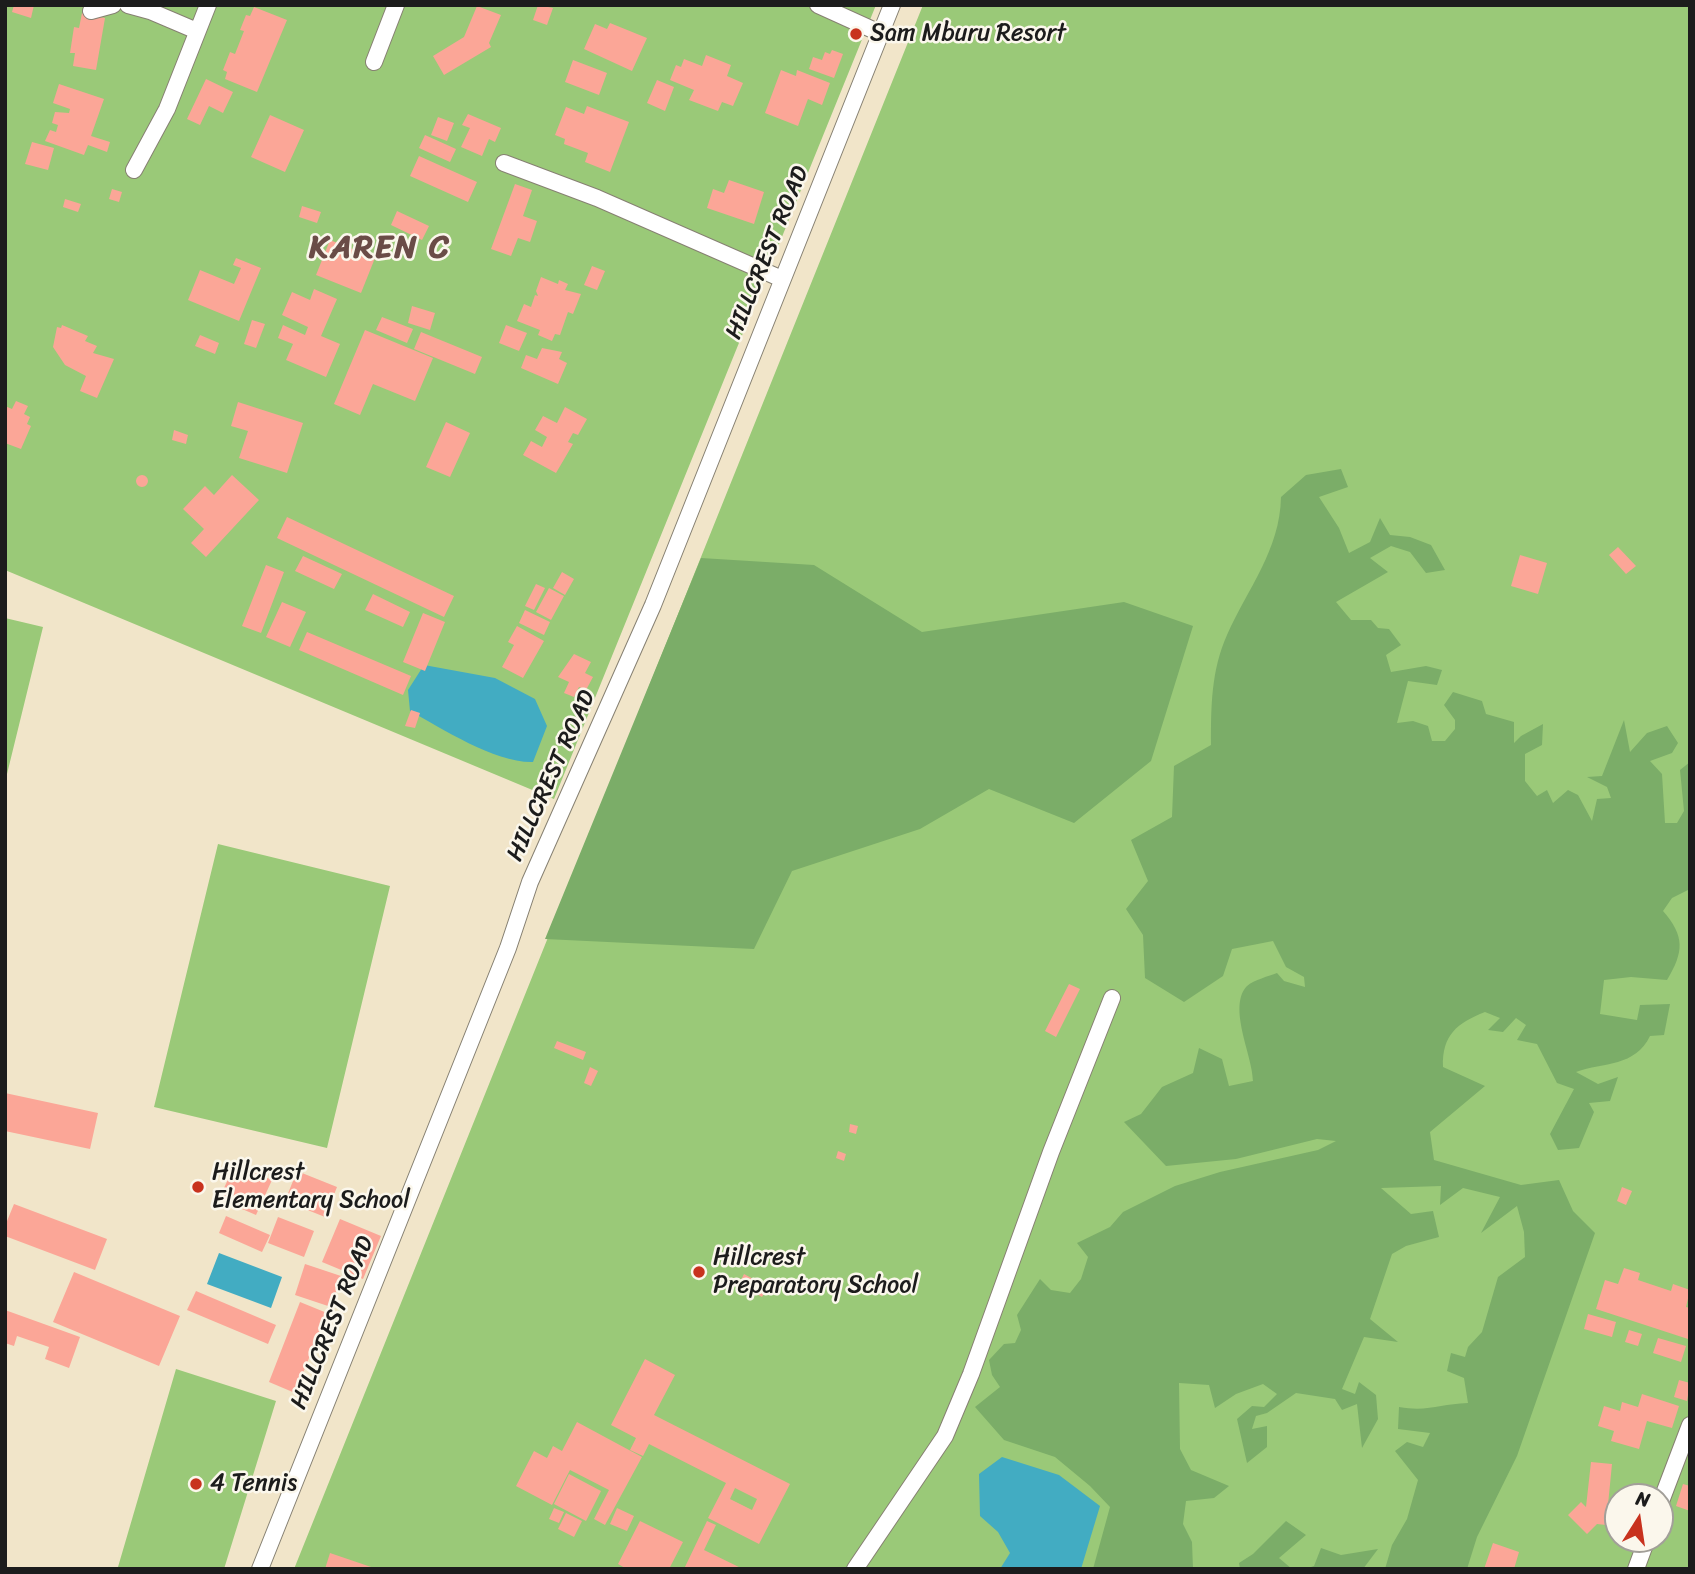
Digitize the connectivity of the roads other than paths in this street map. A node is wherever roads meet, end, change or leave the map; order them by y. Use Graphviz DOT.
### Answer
graph roads {
  1 [pos="113,5"];
  2 [pos="128,5"];
  3 [pos="208,5"];
  4 [pos="396,5"];
  5 [pos="818,5"];
  6 [pos="892,5"];
  7 [pos="91,11"];
  8 [pos="197,31"];
  9 [pos="882,34"];
  10 [pos="374,62"];
  11 [pos="504,163"];
  12 [pos="134,170"];
  13 [pos="782,279"];
  14 [pos="1112,998"];
  15 [pos="1690,1425"];
  16 [pos="1668,1483"];
  17 [pos="260,1569"];
  18 [pos="855,1569"];
  1 -- 7 [label="street"];
  2 -- 8 [label="street"];
  3 -- 8 [label="street"];
  4 -- 10 [label="street"];
  5 -- 9 [label="street"];
  6 -- 9 [label="street, HILLCREST ROAD"];
  8 -- 12 [label="street"];
  9 -- 13 [label="street, HILLCREST ROAD"];
  11 -- 13 [label="street"];
  13 -- 17 [label="street, HILLCREST ROAD"];
  14 -- 18 [label="street"];
  15 -- 16 [label="street"];
}
